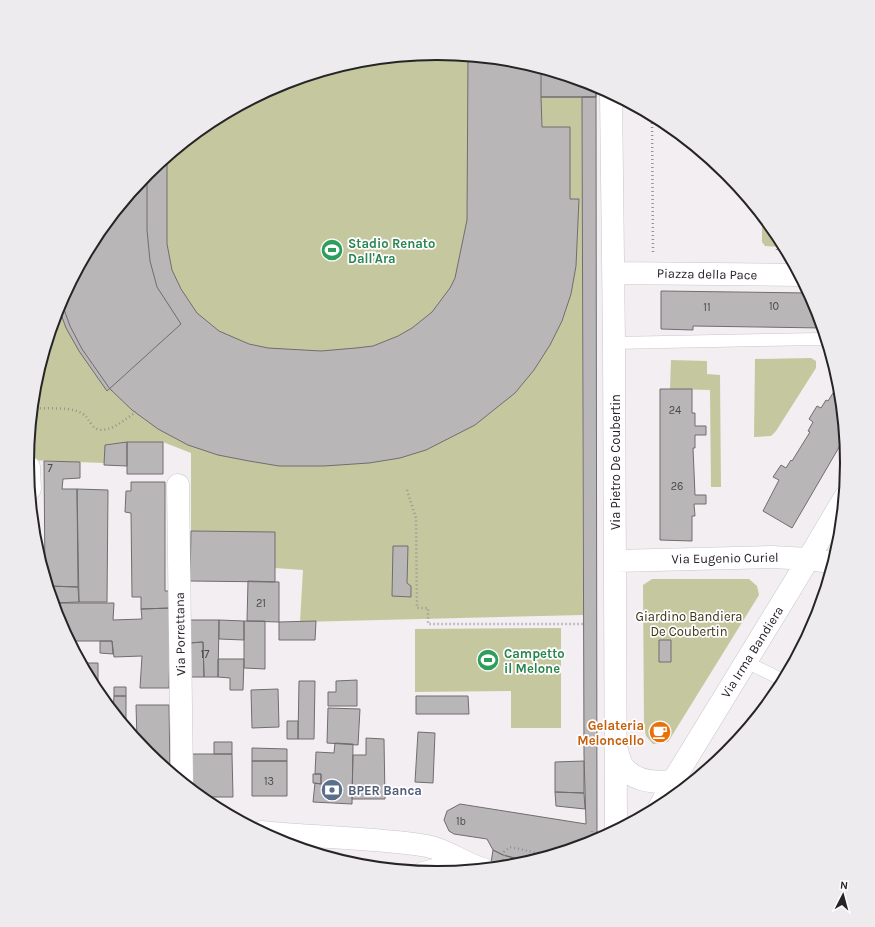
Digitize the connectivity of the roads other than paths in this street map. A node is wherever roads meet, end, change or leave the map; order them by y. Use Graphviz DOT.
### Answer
graph roads {
  1 [pos="611,100"];
  2 [pos="614,272"];
  3 [pos="794,275"];
  4 [pos="822,340"];
  5 [pos="614,343"];
  6 [pos="178,485"];
  7 [pos="839,508"];
  8 [pos="809,559"];
  9 [pos="616,561"];
  10 [pos="828,562"];
  11 [pos="746,662"];
  12 [pos="779,678"];
  13 [pos="616,749"];
  14 [pos="182,776"];
  15 [pos="672,781"];
  16 [pos="664,798"];
  17 [pos="616,825"];
  18 [pos="277,833"];
  19 [pos="473,865"];
  1 -- 2 [label="street, Via Pietro De Coubertin"];
  2 -- 3 [label="street, Piazza della Pace"];
  2 -- 5 [label="street, Via Pietro De Coubertin"];
  4 -- 5 [label="lane"];
  5 -- 9 [label="street, Via Pietro De Coubertin"];
  6 -- 14 [label="street, Via Porrettana"];
  7 -- 8 [label="street, Via Irma Bandiera"];
  8 -- 9 [label="street, Via Eugenio Curiel"];
  8 -- 10 [label="street, Via Eugenio Curiel"];
  8 -- 11 [label="street, Via Irma Bandiera"];
  9 -- 13 [label="street, Via Pietro De Coubertin"];
  11 -- 12 [label="lane"];
  11 -- 15 [label="street, Via Irma Bandiera"];
  13 -- 15 [label="street"];
  13 -- 17 [label="street, Via Pietro De Coubertin"];
  15 -- 16 [label="street, Via Irma Bandiera"];
  18 -- 19 [label="street"];
}
